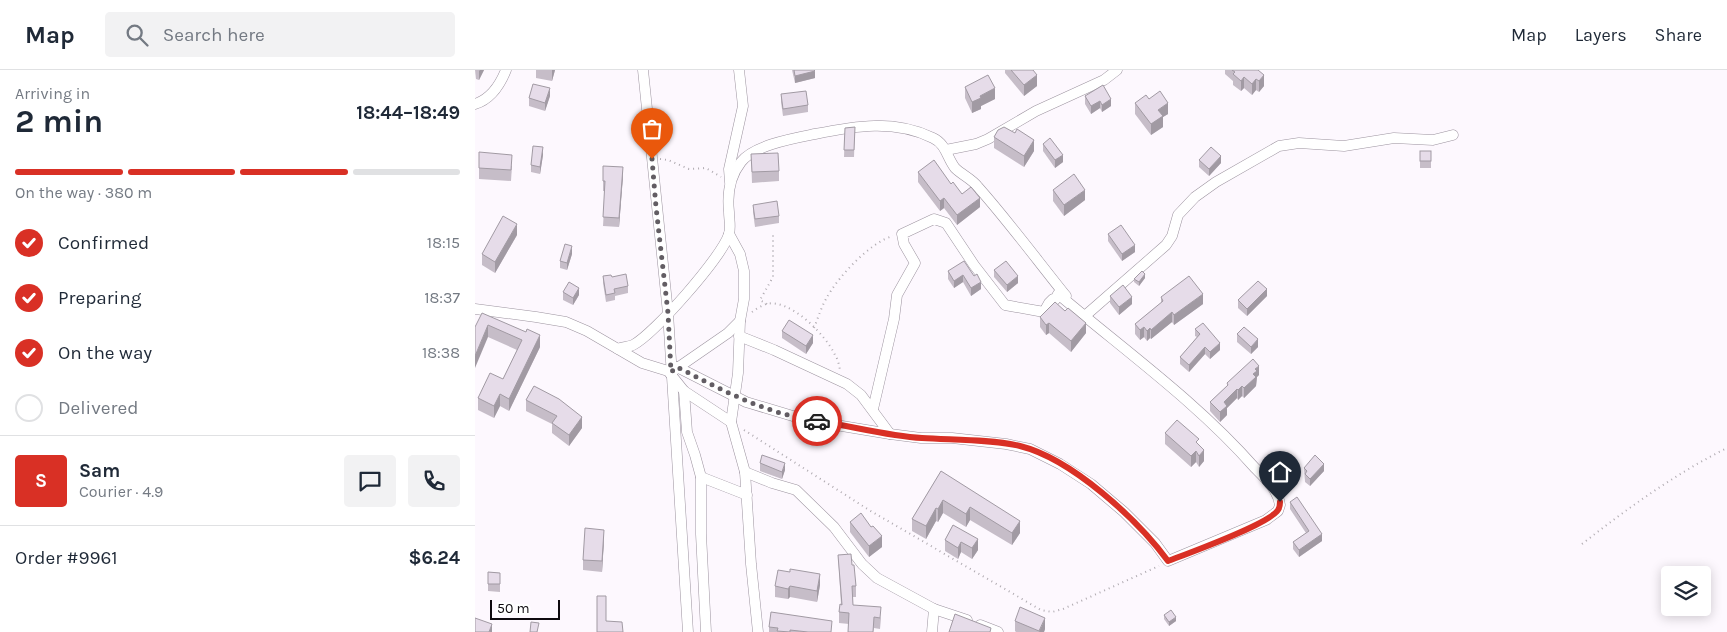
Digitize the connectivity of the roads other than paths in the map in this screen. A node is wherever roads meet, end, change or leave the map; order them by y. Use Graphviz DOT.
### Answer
graph roads {
  1 [pos="506,70"];
  2 [pos="643,70"];
  3 [pos="739,70"];
  4 [pos="1117,70"];
  5 [pos="475,104"];
  6 [pos="1453,135"];
  7 [pos="946,150"];
  8 [pos="730,182"];
  9 [pos="729,234"];
  10 [pos="475,309"];
  11 [pos="668,313"];
  12 [pos="1083,314"];
  13 [pos="741,322"];
  14 [pos="739,336"];
  15 [pos="618,349"];
  16 [pos="673,371"];
  17 [pos="684,390"];
  18 [pos="735,397"];
  19 [pos="873,409"];
  20 [pos="731,422"];
  21 [pos="890,434"];
  22 [pos="745,472"];
  23 [pos="701,477"];
  24 [pos="747,495"];
  25 [pos="934,609"];
  26 [pos="688,632"];
  27 [pos="706,632"];
  28 [pos="758,632"];
  29 [pos="932,632"];
  30 [pos="998,632"];
  1 -- 5 [label="street"];
  2 -- 11 [label="street"];
  3 -- 8 [label="street"];
  4 -- 7 [label="street"];
  6 -- 12 [label="street"];
  7 -- 8 [label="street"];
  7 -- 12 [label="street"];
  8 -- 9 [label="street"];
  9 -- 11 [label="street"];
  9 -- 13 [label="street"];
  10 -- 15 [label="street"];
  11 -- 15 [label="street"];
  11 -- 16 [label="street"];
  12 -- 19 [label="street"];
  12 -- 21 [label="street"];
  13 -- 14 [label="street"];
  13 -- 16 [label="street"];
  14 -- 18 [label="street"];
  14 -- 19 [label="street"];
  15 -- 16 [label="street"];
  16 -- 17 [label="street"];
  16 -- 18 [label="street"];
  16 -- 26 [label="street"];
  17 -- 20 [label="street"];
  17 -- 23 [label="street"];
  18 -- 20 [label="street"];
  18 -- 21 [label="street"];
  19 -- 21 [label="street"];
  20 -- 22 [label="street"];
  22 -- 24 [label="street"];
  22 -- 25 [label="street"];
  23 -- 24 [label="street"];
  23 -- 27 [label="street"];
  24 -- 28 [label="street"];
  25 -- 29 [label="street"];
  25 -- 30 [label="street"];
}
